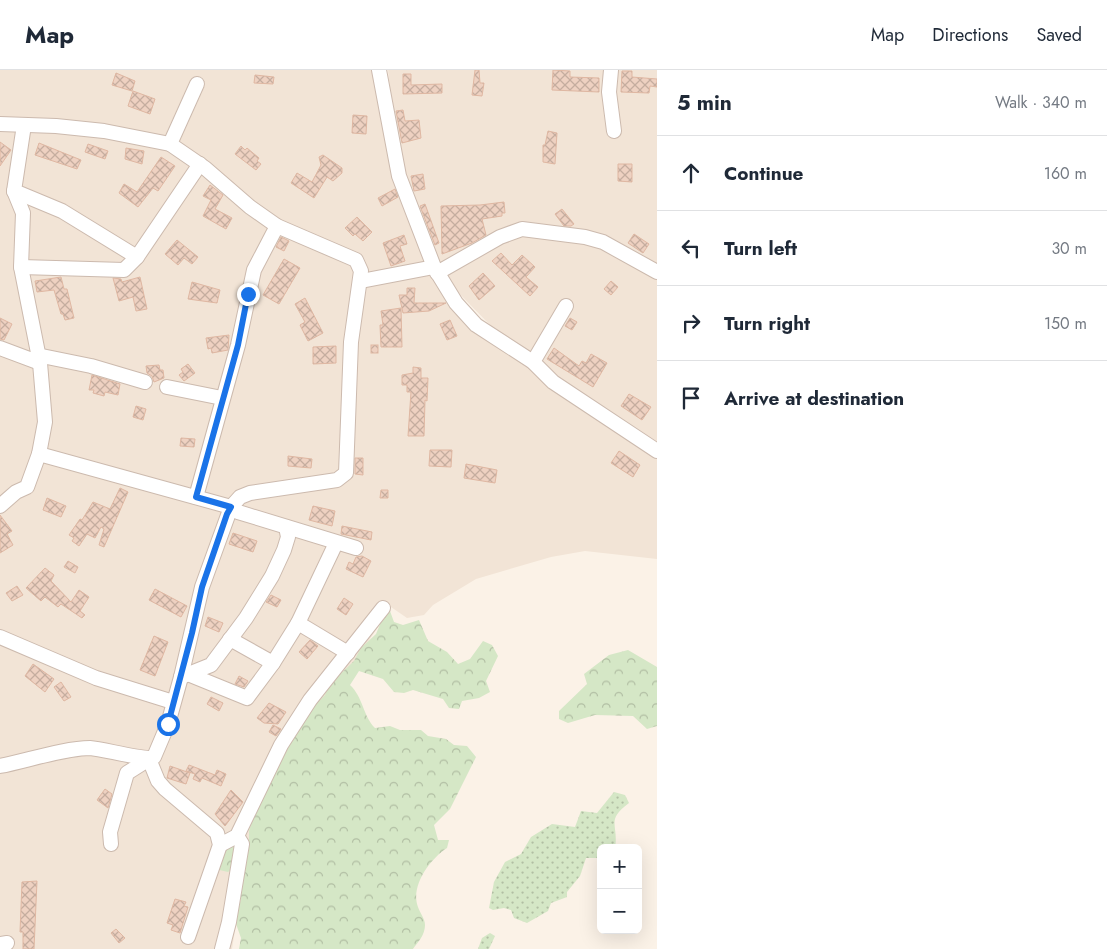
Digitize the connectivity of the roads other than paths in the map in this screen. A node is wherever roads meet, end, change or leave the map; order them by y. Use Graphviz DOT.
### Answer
graph roads {
  1 [pos="379,70"];
  2 [pos="611,70"];
  3 [pos="196,84"];
  4 [pos="3,123"];
  5 [pos="24,125"];
  6 [pos="614,131"];
  7 [pos="170,144"];
  8 [pos="200,164"];
  9 [pos="14,191"];
  10 [pos="278,226"];
  11 [pos="137,257"];
  12 [pos="21,267"];
  13 [pos="436,270"];
  14 [pos="657,272"];
  15 [pos="361,281"];
  16 [pos="566,306"];
  17 [pos="0,348"];
  18 [pos="39,359"];
  19 [pos="533,362"];
  20 [pos="145,382"];
  21 [pos="166,387"];
  22 [pos="222,398"];
  23 [pos="657,450"];
  24 [pos="39,454"];
  25 [pos="196,497"];
  26 [pos="0,506"];
  27 [pos="231,507"];
  28 [pos="286,527"];
  29 [pos="336,543"];
  30 [pos="356,548"];
  31 [pos="383,608"];
  32 [pos="298,623"];
  33 [pos="0,637"];
  34 [pos="230,639"];
  35 [pos="348,654"];
  36 [pos="273,663"];
  37 [pos="185,676"];
  38 [pos="173,702"];
  39 [pos="150,759"];
  40 [pos="0,766"];
  41 [pos="237,836"];
  42 [pos="112,844"];
  43 [pos="220,844"];
  44 [pos="188,937"];
  45 [pos="222,949"];
  1 -- 13 [label="street"];
  2 -- 6 [label="street"];
  3 -- 7 [label="street"];
  4 -- 5 [label="street"];
  5 -- 7 [label="street"];
  5 -- 9 [label="street"];
  7 -- 8 [label="street"];
  8 -- 10 [label="street"];
  8 -- 11 [label="street"];
  9 -- 11 [label="street"];
  9 -- 12 [label="street"];
  10 -- 15 [label="street"];
  10 -- 22 [label="street"];
  11 -- 12 [label="street"];
  12 -- 18 [label="street"];
  13 -- 14 [label="street"];
  13 -- 15 [label="street"];
  13 -- 19 [label="street"];
  15 -- 27 [label="street"];
  16 -- 19 [label="street"];
  17 -- 18 [label="street"];
  18 -- 20 [label="street"];
  18 -- 24 [label="street"];
  19 -- 23 [label="street"];
  21 -- 22 [label="street"];
  22 -- 25 [label="street"];
  24 -- 25 [label="street"];
  24 -- 26 [label="street"];
  25 -- 27 [label="street"];
  27 -- 28 [label="street"];
  27 -- 37 [label="street"];
  28 -- 29 [label="street"];
  28 -- 34 [label="street"];
  29 -- 30 [label="street"];
  29 -- 32 [label="street"];
  31 -- 35 [label="street"];
  32 -- 35 [label="street"];
  32 -- 36 [label="street"];
  33 -- 38 [label="street"];
  34 -- 36 [label="street"];
  34 -- 37 [label="street"];
  35 -- 41 [label="street"];
  36 -- 37 [label="street"];
  37 -- 38 [label="street"];
  38 -- 39 [label="street"];
  39 -- 40 [label="street"];
  39 -- 42 [label="street"];
  39 -- 43 [label="street"];
  41 -- 43 [label="street"];
  41 -- 45 [label="street"];
  43 -- 44 [label="street"];
}
